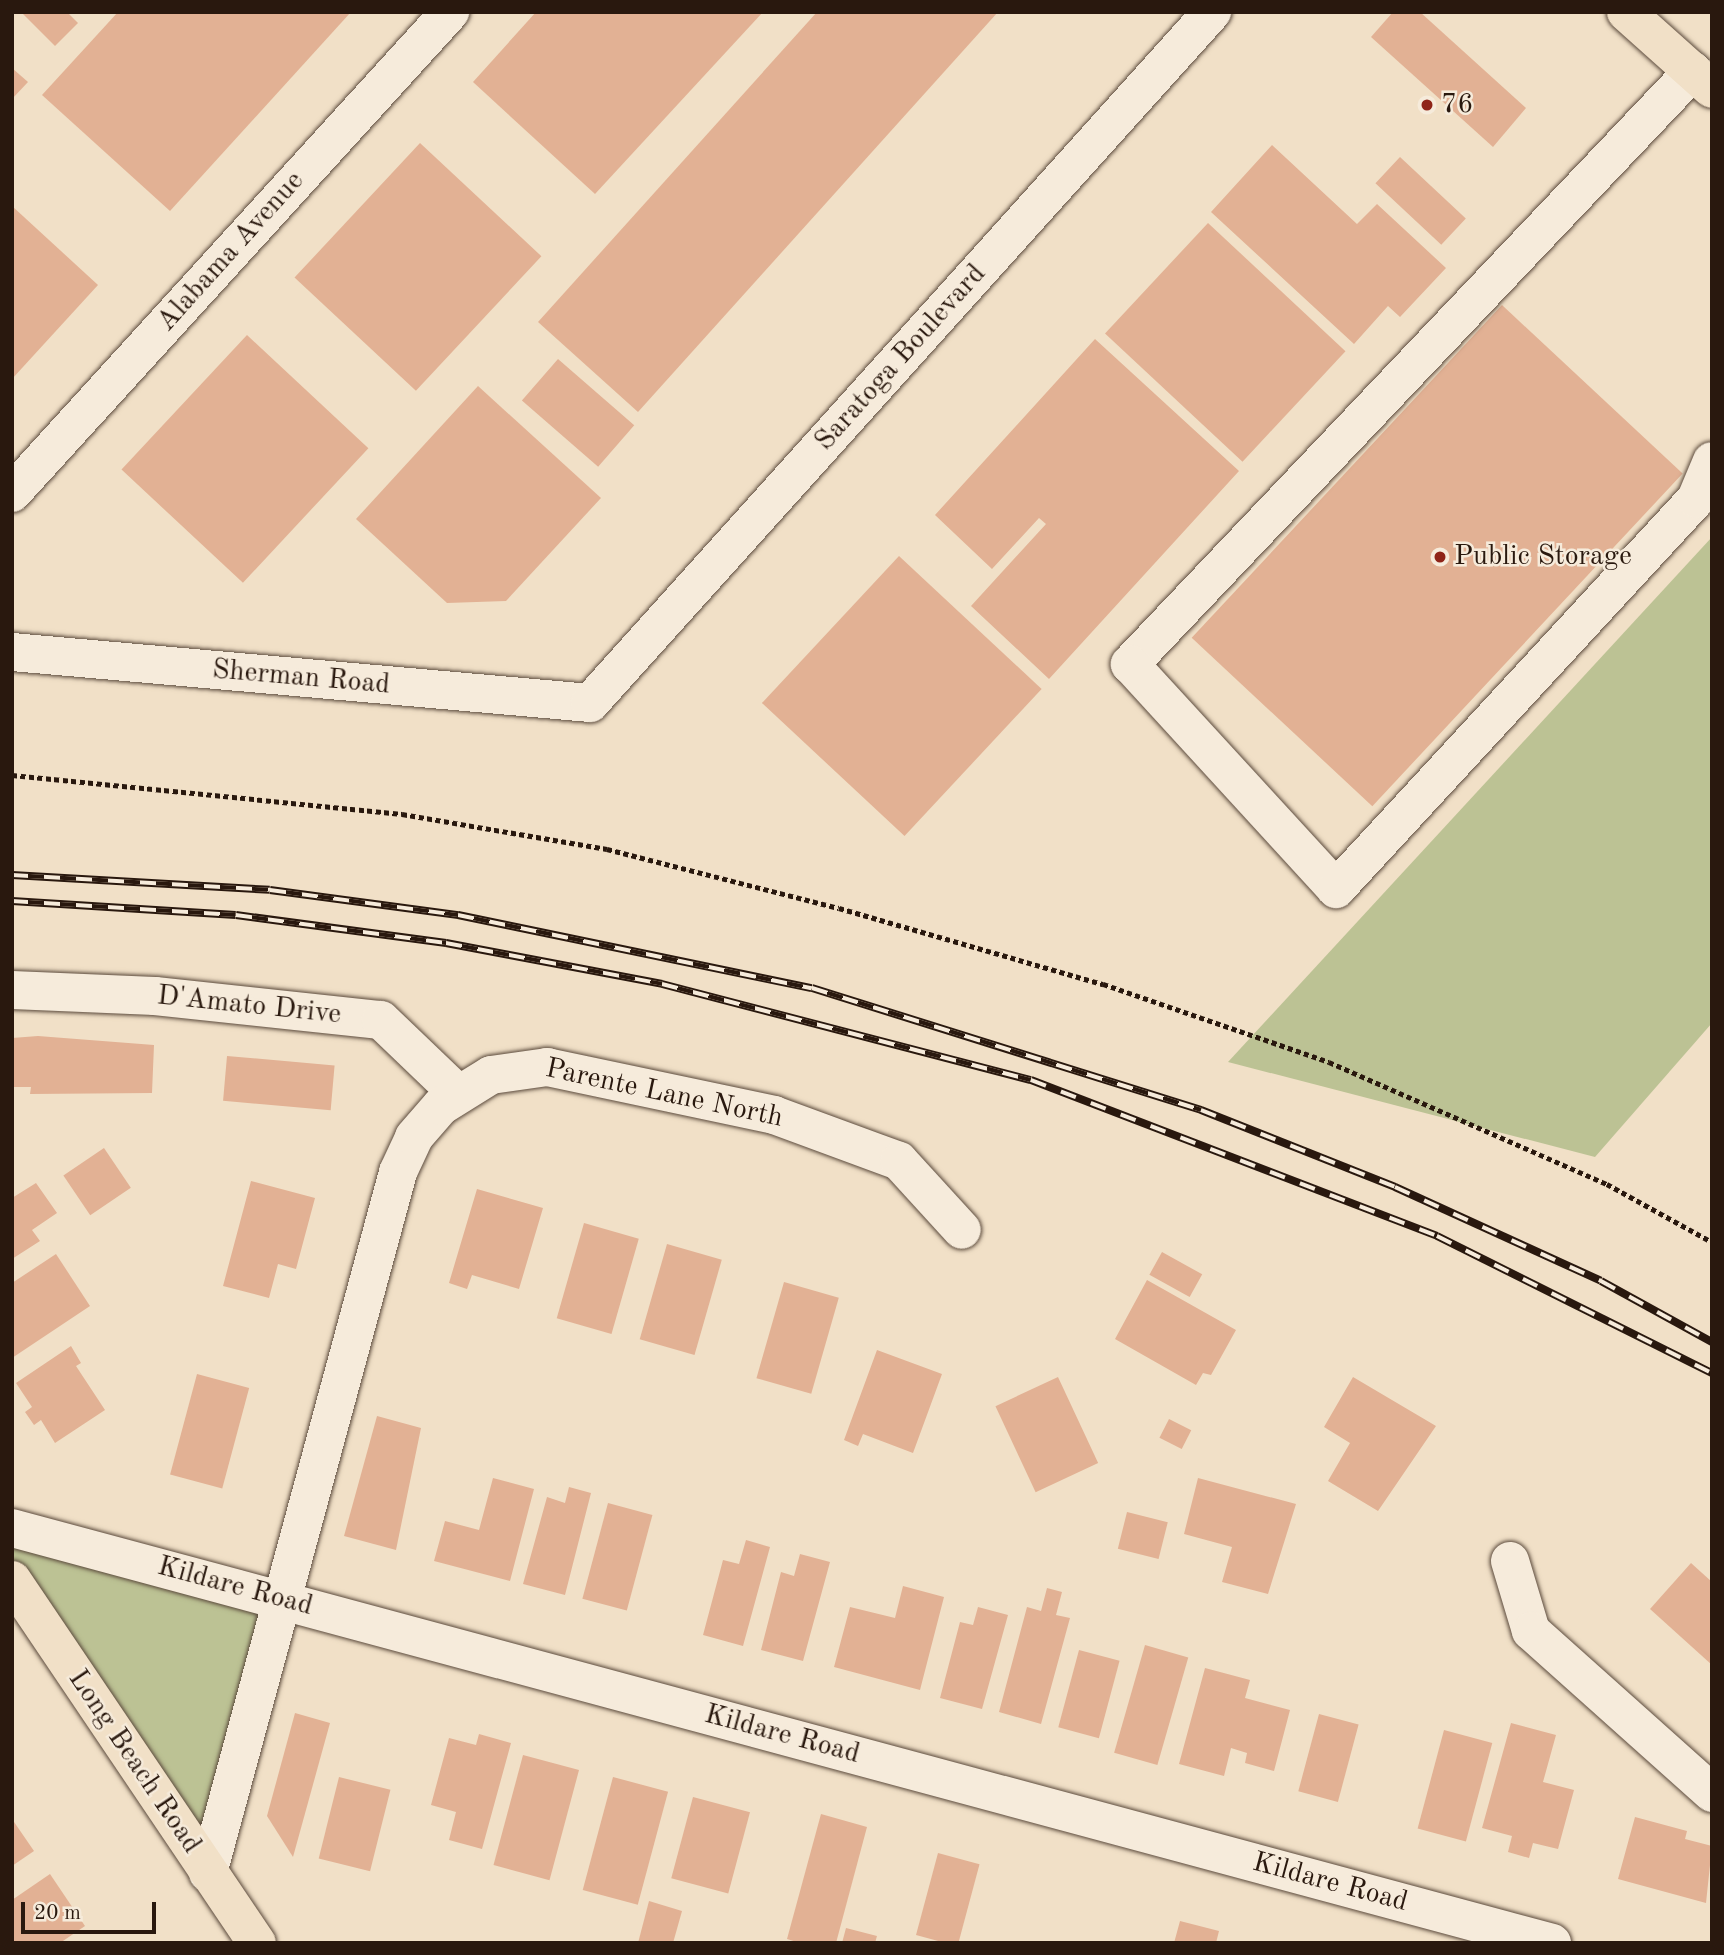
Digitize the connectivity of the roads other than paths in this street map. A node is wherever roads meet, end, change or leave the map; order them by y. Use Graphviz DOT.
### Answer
graph roads {
  1 [pos="450,12"];
  2 [pos="1212,12"];
  3 [pos="1626,12"];
  4 [pos="1702,80"];
  5 [pos="1712,461"];
  6 [pos="12,493"];
  7 [pos="12,652"];
  8 [pos="590,703"];
  9 [pos="12,989"];
  10 [pos="457,1093"];
  11 [pos="962,1230"];
  12 [pos="12,1528"];
  13 [pos="1510,1561"];
  14 [pos="12,1580"];
  15 [pos="284,1601"];
  16 [pos="1712,1793"];
  17 [pos="208,1873"];
  18 [pos="257,1943"];
  19 [pos="1552,1943"];
  1 -- 6 [label="street, Alabama Avenue"];
  2 -- 8 [label="street, Saratoga Boulevard"];
  3 -- 4 [label="main road"];
  4 -- 5 [label="street"];
  7 -- 8 [label="street, Sherman Road"];
  9 -- 10 [label="street, D'Amato Drive"];
  10 -- 11 [label="street, Parente Lane North"];
  10 -- 15 [label="street, Parente Lane North"];
  12 -- 15 [label="street, Kildare Road"];
  13 -- 16 [label="street"];
  14 -- 17 [label="main road, Long Beach Road"];
  15 -- 17 [label="street, Parente Lane North"];
  15 -- 19 [label="street, Kildare Road"];
  17 -- 18 [label="main road, Long Beach Road"];
}
